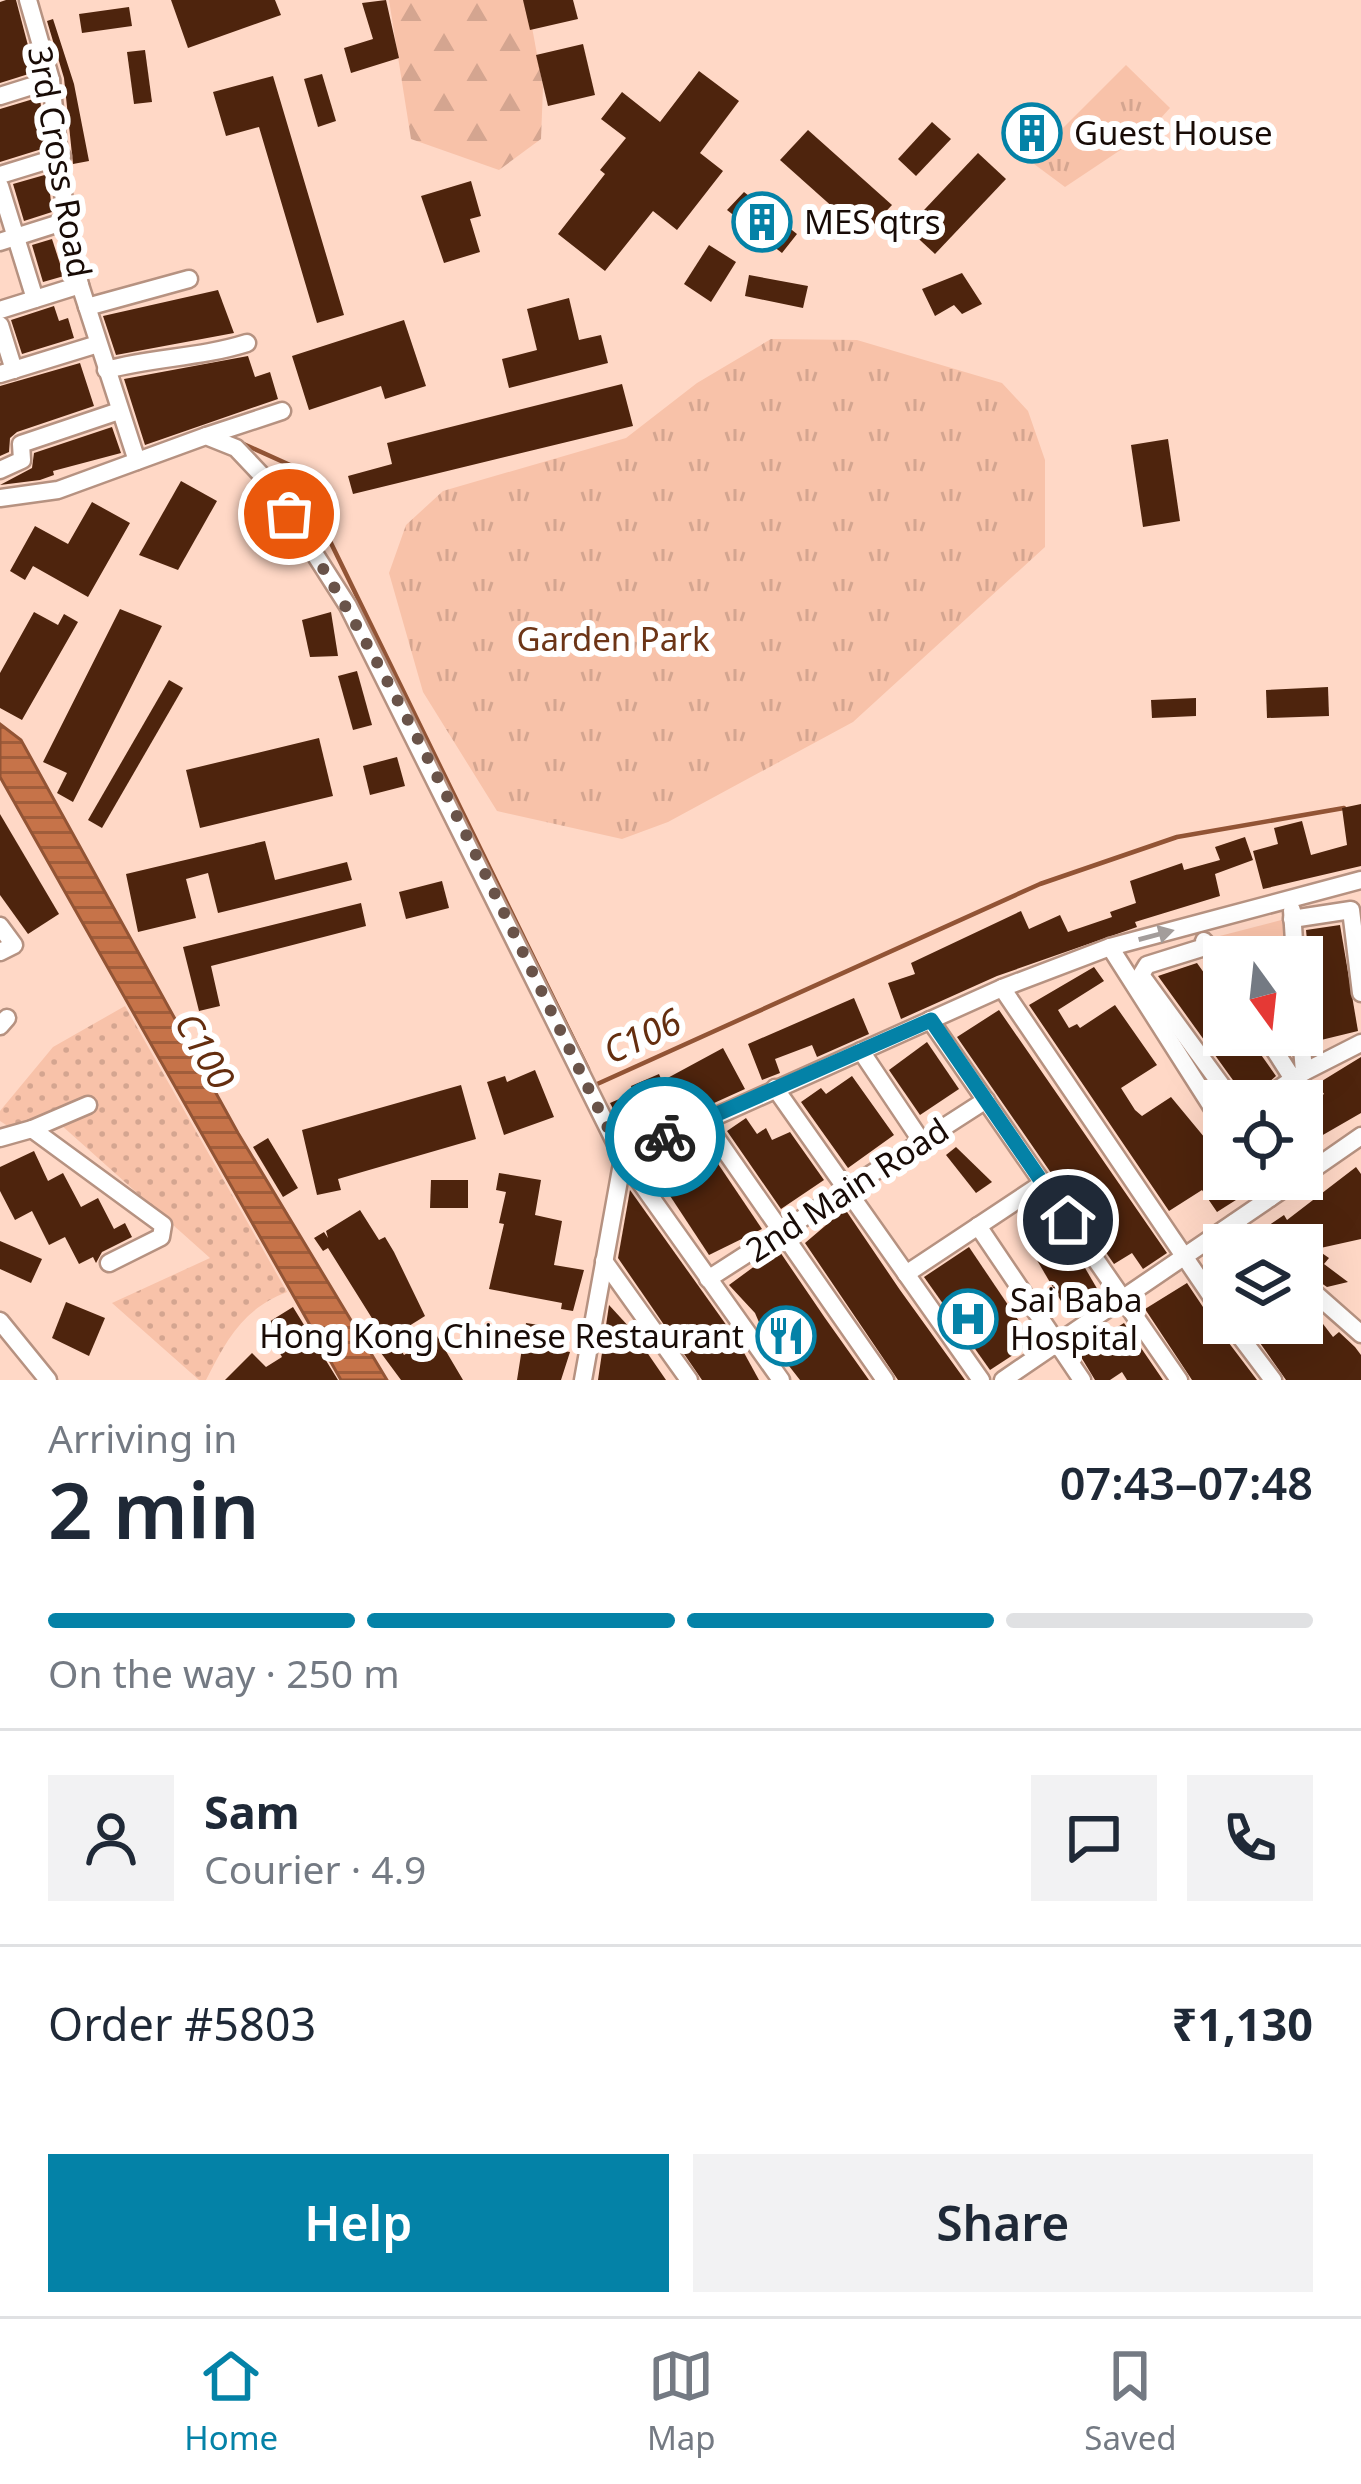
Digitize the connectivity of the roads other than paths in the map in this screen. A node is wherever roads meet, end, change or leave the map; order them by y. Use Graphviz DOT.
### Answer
graph roads {
  1 [pos="28,0"];
  2 [pos="51,80"];
  3 [pos="0,96"];
  4 [pos="62,156"];
  5 [pos="0,175"];
  6 [pos="0,186"];
  7 [pos="66,221"];
  8 [pos="8,239"];
  9 [pos="189,279"];
  10 [pos="80,285"];
  11 [pos="35,299"];
  12 [pos="87,307"];
  13 [pos="0,310"];
  14 [pos="0,325"];
  15 [pos="247,343"];
  16 [pos="98,344"];
  17 [pos="106,370"];
  18 [pos="7,372"];
  19 [pos="119,411"];
  20 [pos="281,411"];
  21 [pos="206,436"];
  22 [pos="137,461"];
  23 [pos="0,470"];
  24 [pos="0,498"];
  25 [pos="1361,880"];
  26 [pos="1291,899"];
  27 [pos="1292,919"];
  28 [pos="1193,925"];
  29 [pos="0,926"];
  30 [pos="1293,936"];
  31 [pos="1203,939"];
  32 [pos="1110,947"];
  33 [pos="7,948"];
  34 [pos="1203,948"];
  35 [pos="1002,988"];
  36 [pos="1361,993"];
  37 [pos="931,1020"];
  38 [pos="1361,1043"];
  39 [pos="861,1051"];
  40 [pos="1282,1056"];
  41 [pos="1299,1056"];
  42 [pos="1298,1075"];
  43 [pos="1218,1080"];
  44 [pos="1291,1080"];
  45 [pos="775,1088"];
  46 [pos="1203,1093"];
  47 [pos="986,1100"];
  48 [pos="88,1105"];
  49 [pos="703,1119"];
  50 [pos="32,1129"];
  51 [pos="1361,1136"];
  52 [pos="0,1138"];
  53 [pos="922,1142"];
  54 [pos="623,1158"];
  55 [pos="1323,1162"];
  56 [pos="1043,1183"];
  57 [pos="847,1189"];
  58 [pos="1267,1200"];
  59 [pos="1234,1223"];
  60 [pos="978,1226"];
  61 [pos="782,1231"];
  62 [pos="1182,1258"];
  63 [pos="604,1261"];
  64 [pos="109,1263"];
  65 [pos="906,1274"];
  66 [pos="708,1279"];
  67 [pos="1203,1286"];
  68 [pos="1123,1299"];
  69 [pos="1323,1301"];
  70 [pos="0,1321"];
  71 [pos="1361,1334"];
  72 [pos="1057,1343"];
  73 [pos="1246,1344"];
  74 [pos="585,1378"];
  75 [pos="48,1380"];
  76 [pos="689,1380"];
  77 [pos="781,1380"];
  78 [pos="886,1380"];
  79 [pos="981,1380"];
  80 [pos="1003,1380"];
  81 [pos="1082,1380"];
  82 [pos="1179,1380"];
  83 [pos="1273,1380"];
  1 -- 2 [label="street, 3rd Cross Road"];
  2 -- 3 [label="street"];
  2 -- 4 [label="street, 3rd Cross Road"];
  4 -- 5 [label="street"];
  4 -- 7 [label="street, 3rd Cross Road"];
  6 -- 8 [label="street"];
  7 -- 8 [label="street"];
  7 -- 10 [label="street, 3rd Cross Road"];
  8 -- 11 [label="street"];
  9 -- 12 [label="street"];
  10 -- 11 [label="street"];
  10 -- 12 [label="street, 3rd Cross Road"];
  11 -- 13 [label="street"];
  12 -- 16 [label="street, 3rd Cross Road"];
  14 -- 18 [label="street"];
  15 -- 17 [label="street"];
  16 -- 17 [label="street, 3rd Cross Road"];
  16 -- 18 [label="street"];
  17 -- 19 [label="street, 3rd Cross Road"];
  19 -- 22 [label="street, 3rd Cross Road"];
  19 -- 23 [label="street"];
  20 -- 21 [label="street"];
  21 -- 22 [label="street"];
  21 -- 54 [label="street"];
  22 -- 24 [label="street"];
  25 -- 26 [label="street"];
  26 -- 27 [label="street"];
  26 -- 28 [label="street"];
  27 -- 30 [label="street"];
  27 -- 36 [label="street"];
  28 -- 31 [label="street"];
  32 -- 28 [label="street, one-way"];
  29 -- 33 [label="street"];
  32 -- 35 [label="street"];
  32 -- 46 [label="street"];
  34 -- 43 [label="street"];
  35 -- 37 [label="street"];
  35 -- 62 [label="street"];
  37 -- 39 [label="street"];
  37 -- 47 [label="street"];
  38 -- 42 [label="street"];
  39 -- 45 [label="street"];
  39 -- 53 [label="street"];
  40 -- 42 [label="street"];
  41 -- 42 [label="street"];
  42 -- 44 [label="street"];
  45 -- 49 [label="street"];
  45 -- 57 [label="street"];
  47 -- 53 [label="street, 2nd Main Road"];
  47 -- 56 [label="street"];
  48 -- 50 [label="street"];
  49 -- 54 [label="street"];
  49 -- 61 [label="street"];
  50 -- 52 [label="street"];
  50 -- 64 [label="street"];
  51 -- 55 [label="street"];
  53 -- 57 [label="street, 2nd Main Road"];
  54 -- 63 [label="street"];
  54 -- 66 [label="street"];
  56 -- 60 [label="street"];
  56 -- 68 [label="street"];
  57 -- 61 [label="street, 2nd Main Road"];
  57 -- 65 [label="street"];
  58 -- 59 [label="street"];
  59 -- 62 [label="street"];
  60 -- 65 [label="street"];
  60 -- 72 [label="street"];
  61 -- 66 [label="street, 2nd Main Road"];
  61 -- 78 [label="street"];
  62 -- 67 [label="street"];
  62 -- 68 [label="street"];
  63 -- 74 [label="street"];
  63 -- 76 [label="street"];
  65 -- 79 [label="street"];
  66 -- 77 [label="street"];
  68 -- 72 [label="street"];
  68 -- 82 [label="street"];
  69 -- 71 [label="street"];
  70 -- 75 [label="street"];
  72 -- 80 [label="street"];
  72 -- 81 [label="street"];
  73 -- 83 [label="street"];
}
